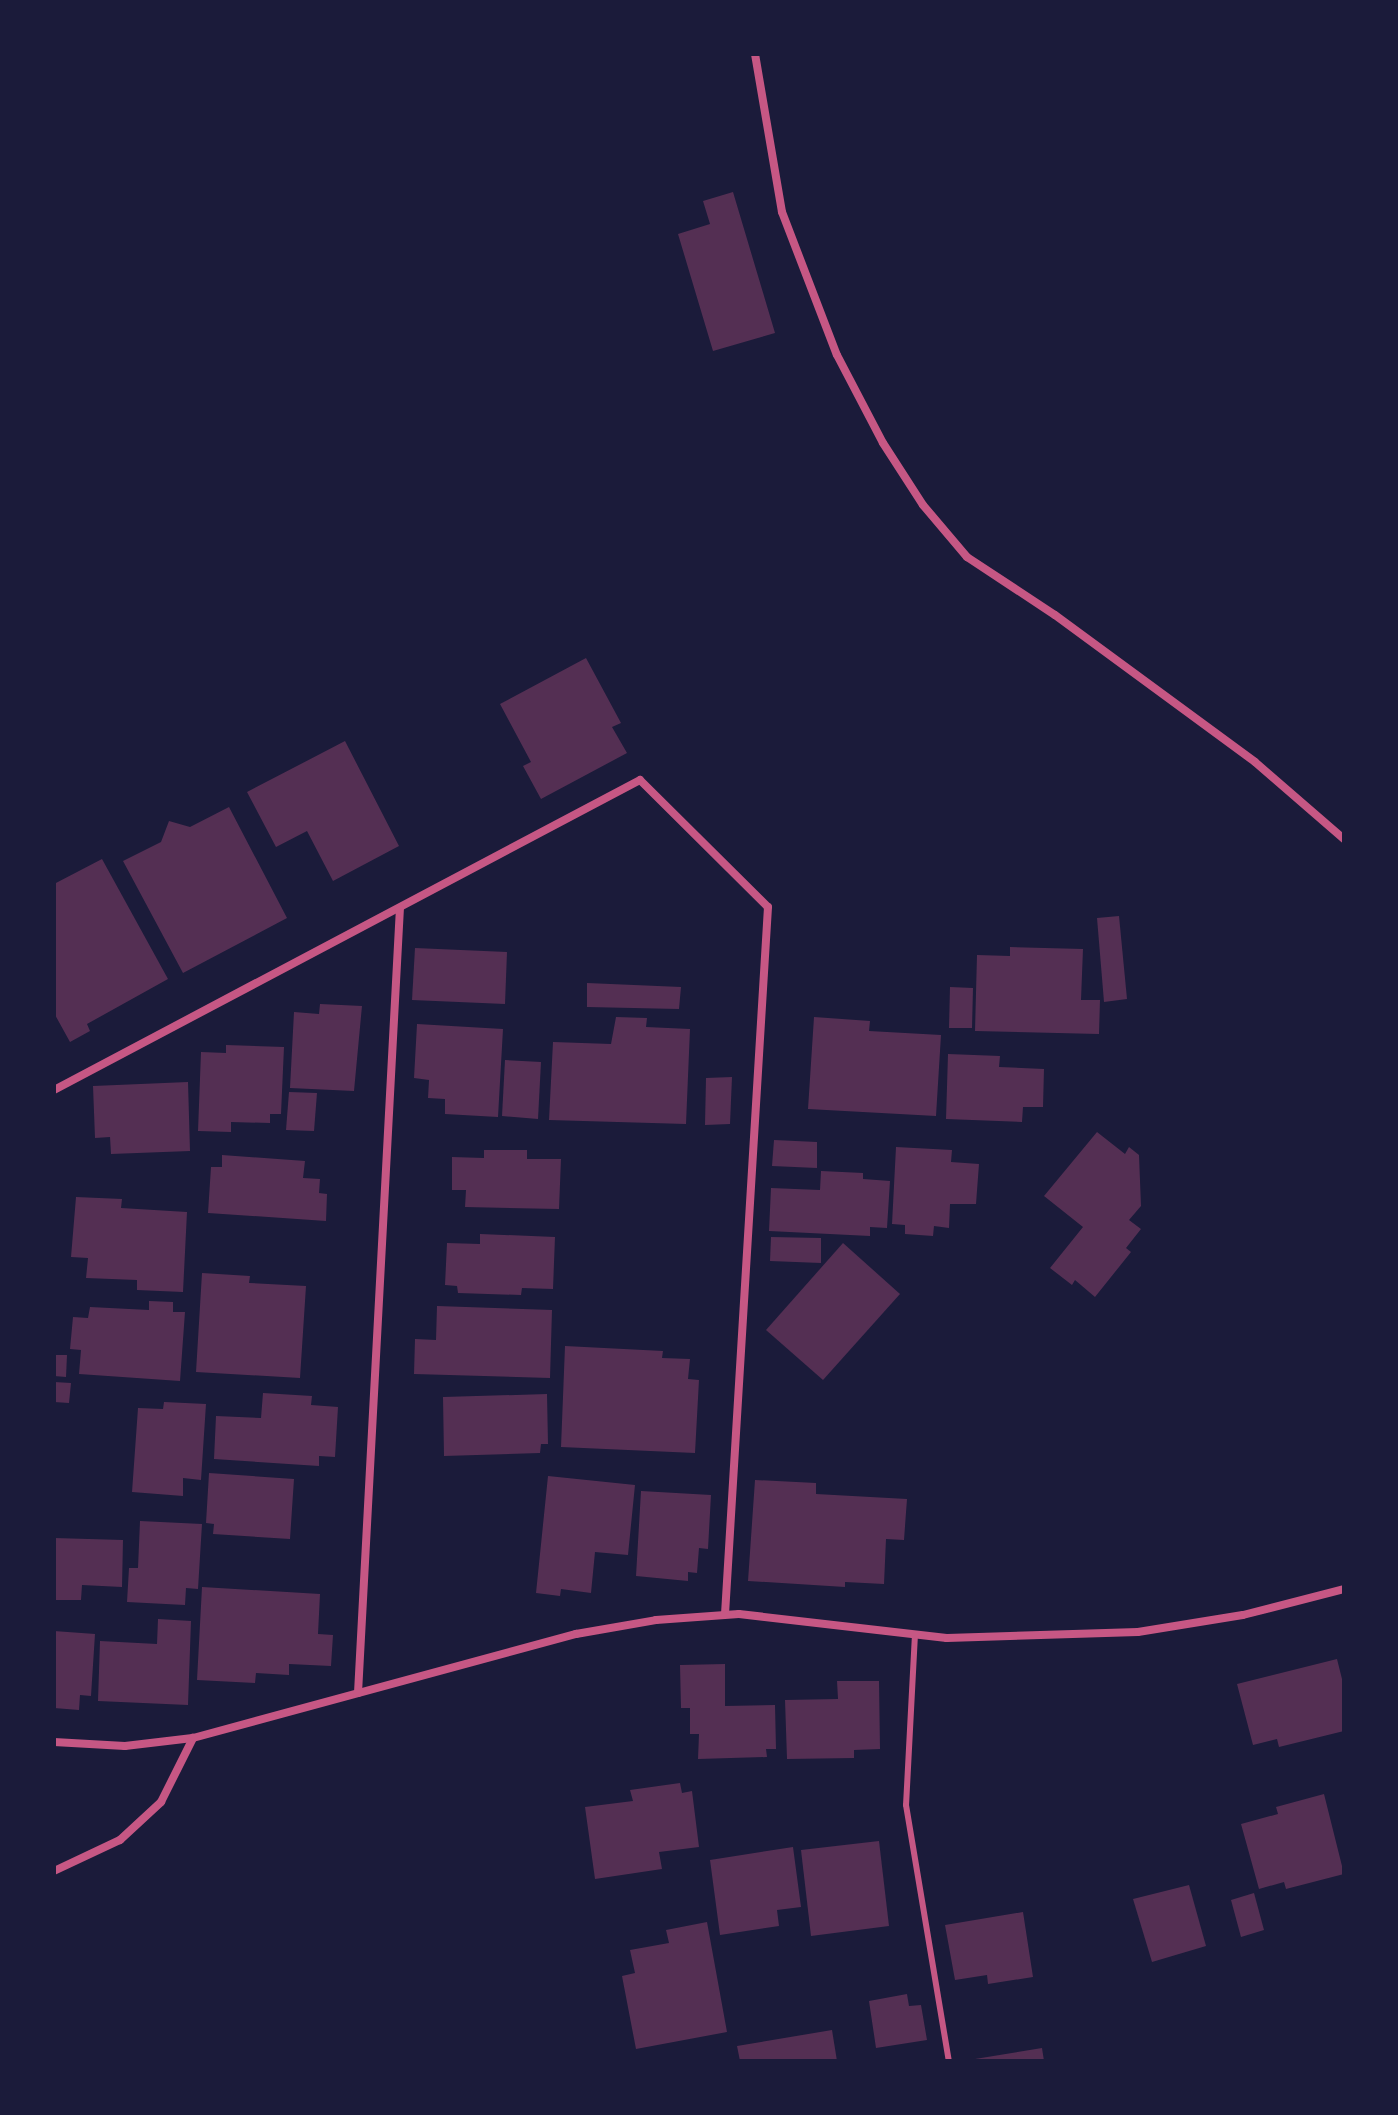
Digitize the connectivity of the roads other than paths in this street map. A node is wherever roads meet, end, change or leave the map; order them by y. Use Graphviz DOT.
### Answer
graph roads {
  1 [pos="755,54"];
  2 [pos="1344,839"];
  3 [pos="400,908"];
  4 [pos="54,1090"];
  5 [pos="1344,1589"];
  6 [pos="725,1614"];
  7 [pos="915,1634"];
  8 [pos="358,1693"];
  9 [pos="193,1738"];
  10 [pos="54,1742"];
  11 [pos="54,1871"];
  12 [pos="949,2061"];
  1 -- 2 [label="street"];
  3 -- 4 [label="street"];
  3 -- 6 [label="street"];
  3 -- 8 [label="street"];
  5 -- 7 [label="street"];
  6 -- 7 [label="street"];
  6 -- 8 [label="street"];
  7 -- 12 [label="lane"];
  8 -- 9 [label="street"];
  9 -- 10 [label="street"];
  9 -- 11 [label="street"];
}
